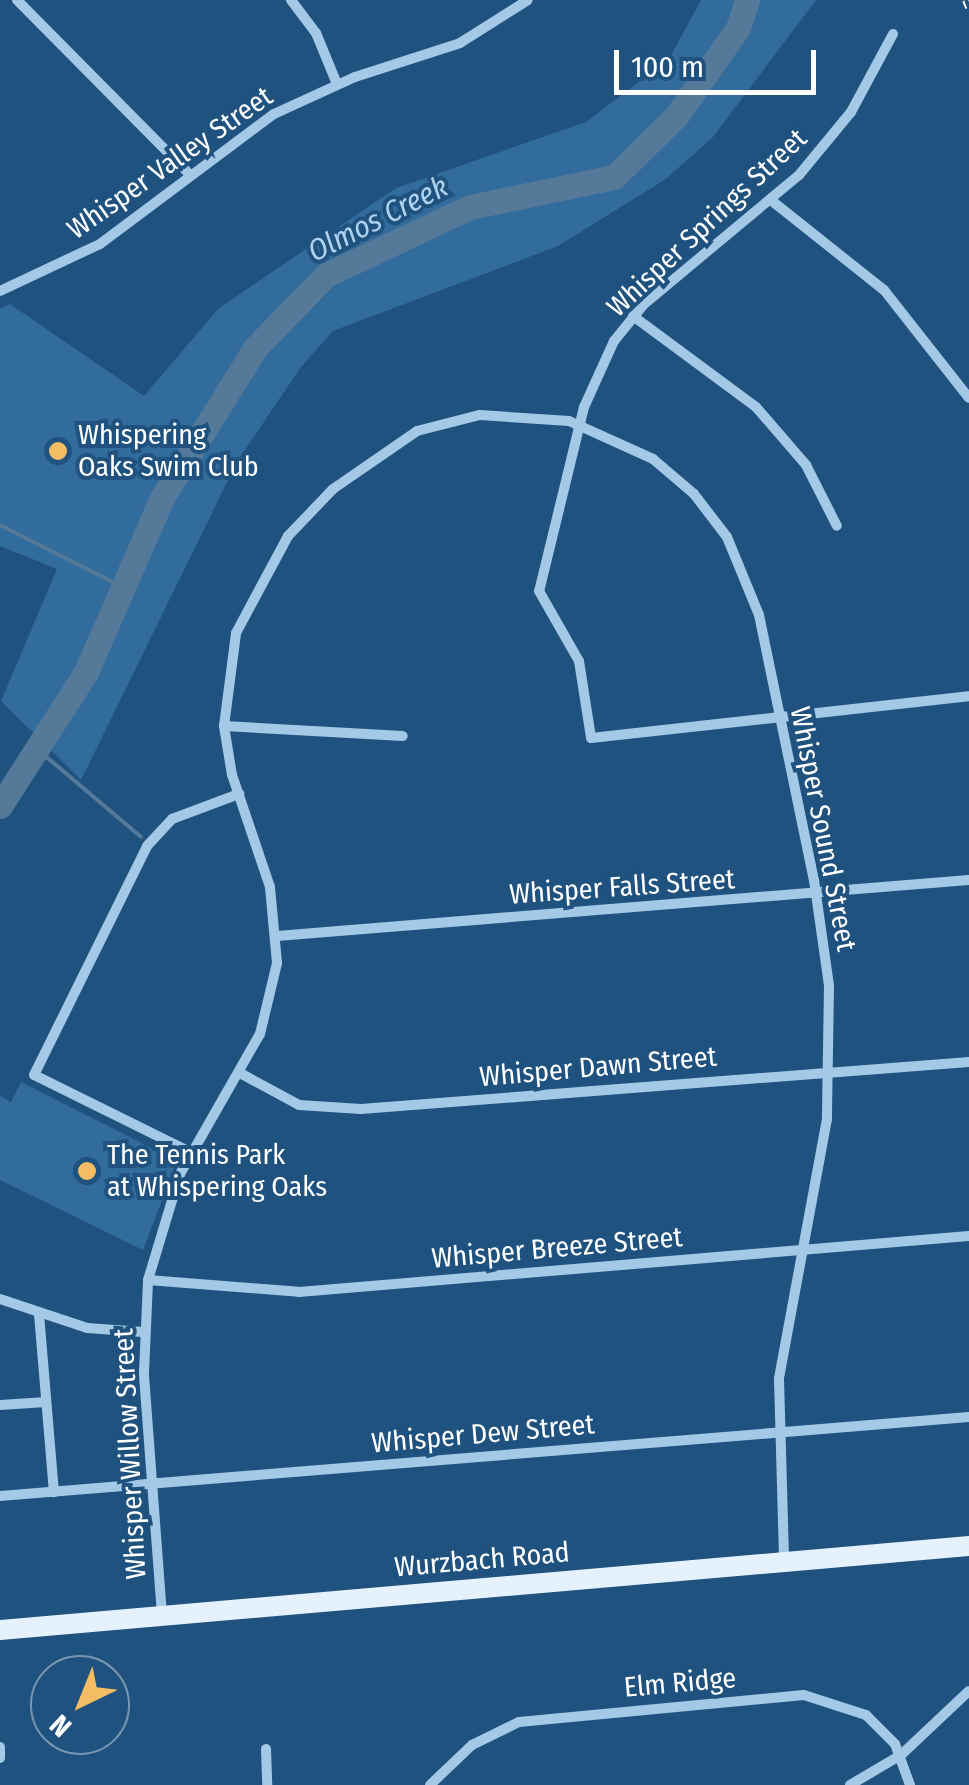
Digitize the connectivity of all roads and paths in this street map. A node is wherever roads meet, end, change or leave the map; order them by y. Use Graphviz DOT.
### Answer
graph roads {
  1 [pos="17,0"];
  2 [pos="291,0"];
  3 [pos="522,2"];
  4 [pos="893,34"];
  5 [pos="338,84"];
  6 [pos="192,176"];
  7 [pos="772,201"];
  8 [pos="1,289"];
  9 [pos="633,316"];
  10 [pos="969,398"];
  11 [pos="580,425"];
  12 [pos="837,526"];
  13 [pos="969,696"];
  14 [pos="779,720"];
  15 [pos="224,726"];
  16 [pos="404,736"];
  17 [pos="238,794"];
  18 [pos="969,880"];
  19 [pos="817,895"];
  20 [pos="277,936"];
  21 [pos="969,1062"];
  22 [pos="826,1072"];
  23 [pos="240,1073"];
  24 [pos="192,1153"];
  25 [pos="969,1236"];
  26 [pos="805,1250"];
  27 [pos="148,1280"];
  28 [pos="0,1299"];
  29 [pos="38,1314"];
  30 [pos="144,1332"];
  31 [pos="46,1402"];
  32 [pos="0,1406"];
  33 [pos="969,1417"];
  34 [pos="777,1432"];
  35 [pos="154,1484"];
  36 [pos="54,1492"];
  37 [pos="0,1496"];
  38 [pos="969,1546"];
  39 [pos="784,1562"];
  40 [pos="162,1614"];
  41 [pos="0,1630"];
  42 [pos="969,1690"];
  43 [pos="0,1747"];
  44 [pos="266,1750"];
  45 [pos="902,1755"];
  46 [pos="0,1758"];
  47 [pos="267,1785"];
  48 [pos="430,1785"];
  49 [pos="850,1785"];
  50 [pos="910,1785"];
  1 -- 6 [label="street"];
  2 -- 5 [label="street"];
  3 -- 5 [label="street, Whisper Valley Street"];
  4 -- 7 [label="street, Whisper Springs Street"];
  5 -- 6 [label="street, Whisper Valley Street"];
  6 -- 8 [label="street, Whisper Valley Street"];
  7 -- 9 [label="street, Whisper Springs Street"];
  7 -- 10 [label="street"];
  9 -- 11 [label="street, Whisper Springs Street"];
  9 -- 12 [label="street"];
  11 -- 14 [label="street, Whisper Sound Street"];
  11 -- 14 [label="street, Whisper Springs Street"];
  11 -- 15 [label="street, Whisper Willow Street"];
  13 -- 14 [label="street"];
  14 -- 19 [label="street, Whisper Sound Street"];
  15 -- 16 [label="street"];
  15 -- 17 [label="street, Whisper Willow Street"];
  17 -- 20 [label="street, Whisper Willow Street"];
  17 -- 24 [label="street"];
  18 -- 19 [label="street, Whisper Falls Street"];
  19 -- 20 [label="street, Whisper Falls Street"];
  19 -- 22 [label="street, Whisper Sound Street"];
  20 -- 23 [label="street, Whisper Willow Street"];
  21 -- 22 [label="street, Whisper Dawn Street"];
  22 -- 23 [label="street, Whisper Dawn Street"];
  22 -- 26 [label="street, Whisper Sound Street"];
  23 -- 24 [label="street, Whisper Willow Street"];
  24 -- 27 [label="street, Whisper Willow Street"];
  25 -- 26 [label="street, Whisper Breeze Street"];
  26 -- 27 [label="street, Whisper Breeze Street"];
  26 -- 34 [label="street, Whisper Sound Street"];
  27 -- 30 [label="street, Whisper Willow Street"];
  28 -- 29 [label="street"];
  29 -- 30 [label="street"];
  29 -- 31 [label="street"];
  30 -- 35 [label="street, Whisper Willow Street"];
  31 -- 32 [label="street"];
  31 -- 36 [label="street"];
  33 -- 34 [label="street, Whisper Dew Street"];
  34 -- 35 [label="street, Whisper Dew Street"];
  34 -- 39 [label="street, Whisper Sound Street"];
  35 -- 36 [label="street, Whisper Dew Street"];
  35 -- 40 [label="street, Whisper Willow Street"];
  36 -- 37 [label="street, Whisper Dew Street"];
  38 -- 39 [label="main road, Wurzbach Road"];
  39 -- 40 [label="main road, Wurzbach Road"];
  40 -- 41 [label="main road, Wurzbach Road"];
  42 -- 45 [label="street"];
  43 -- 46 [label="street"];
  44 -- 47 [label="street"];
  45 -- 48 [label="street, Elm Ridge"];
  45 -- 49 [label="street"];
  45 -- 50 [label="street, Elm Ridge"];
}
